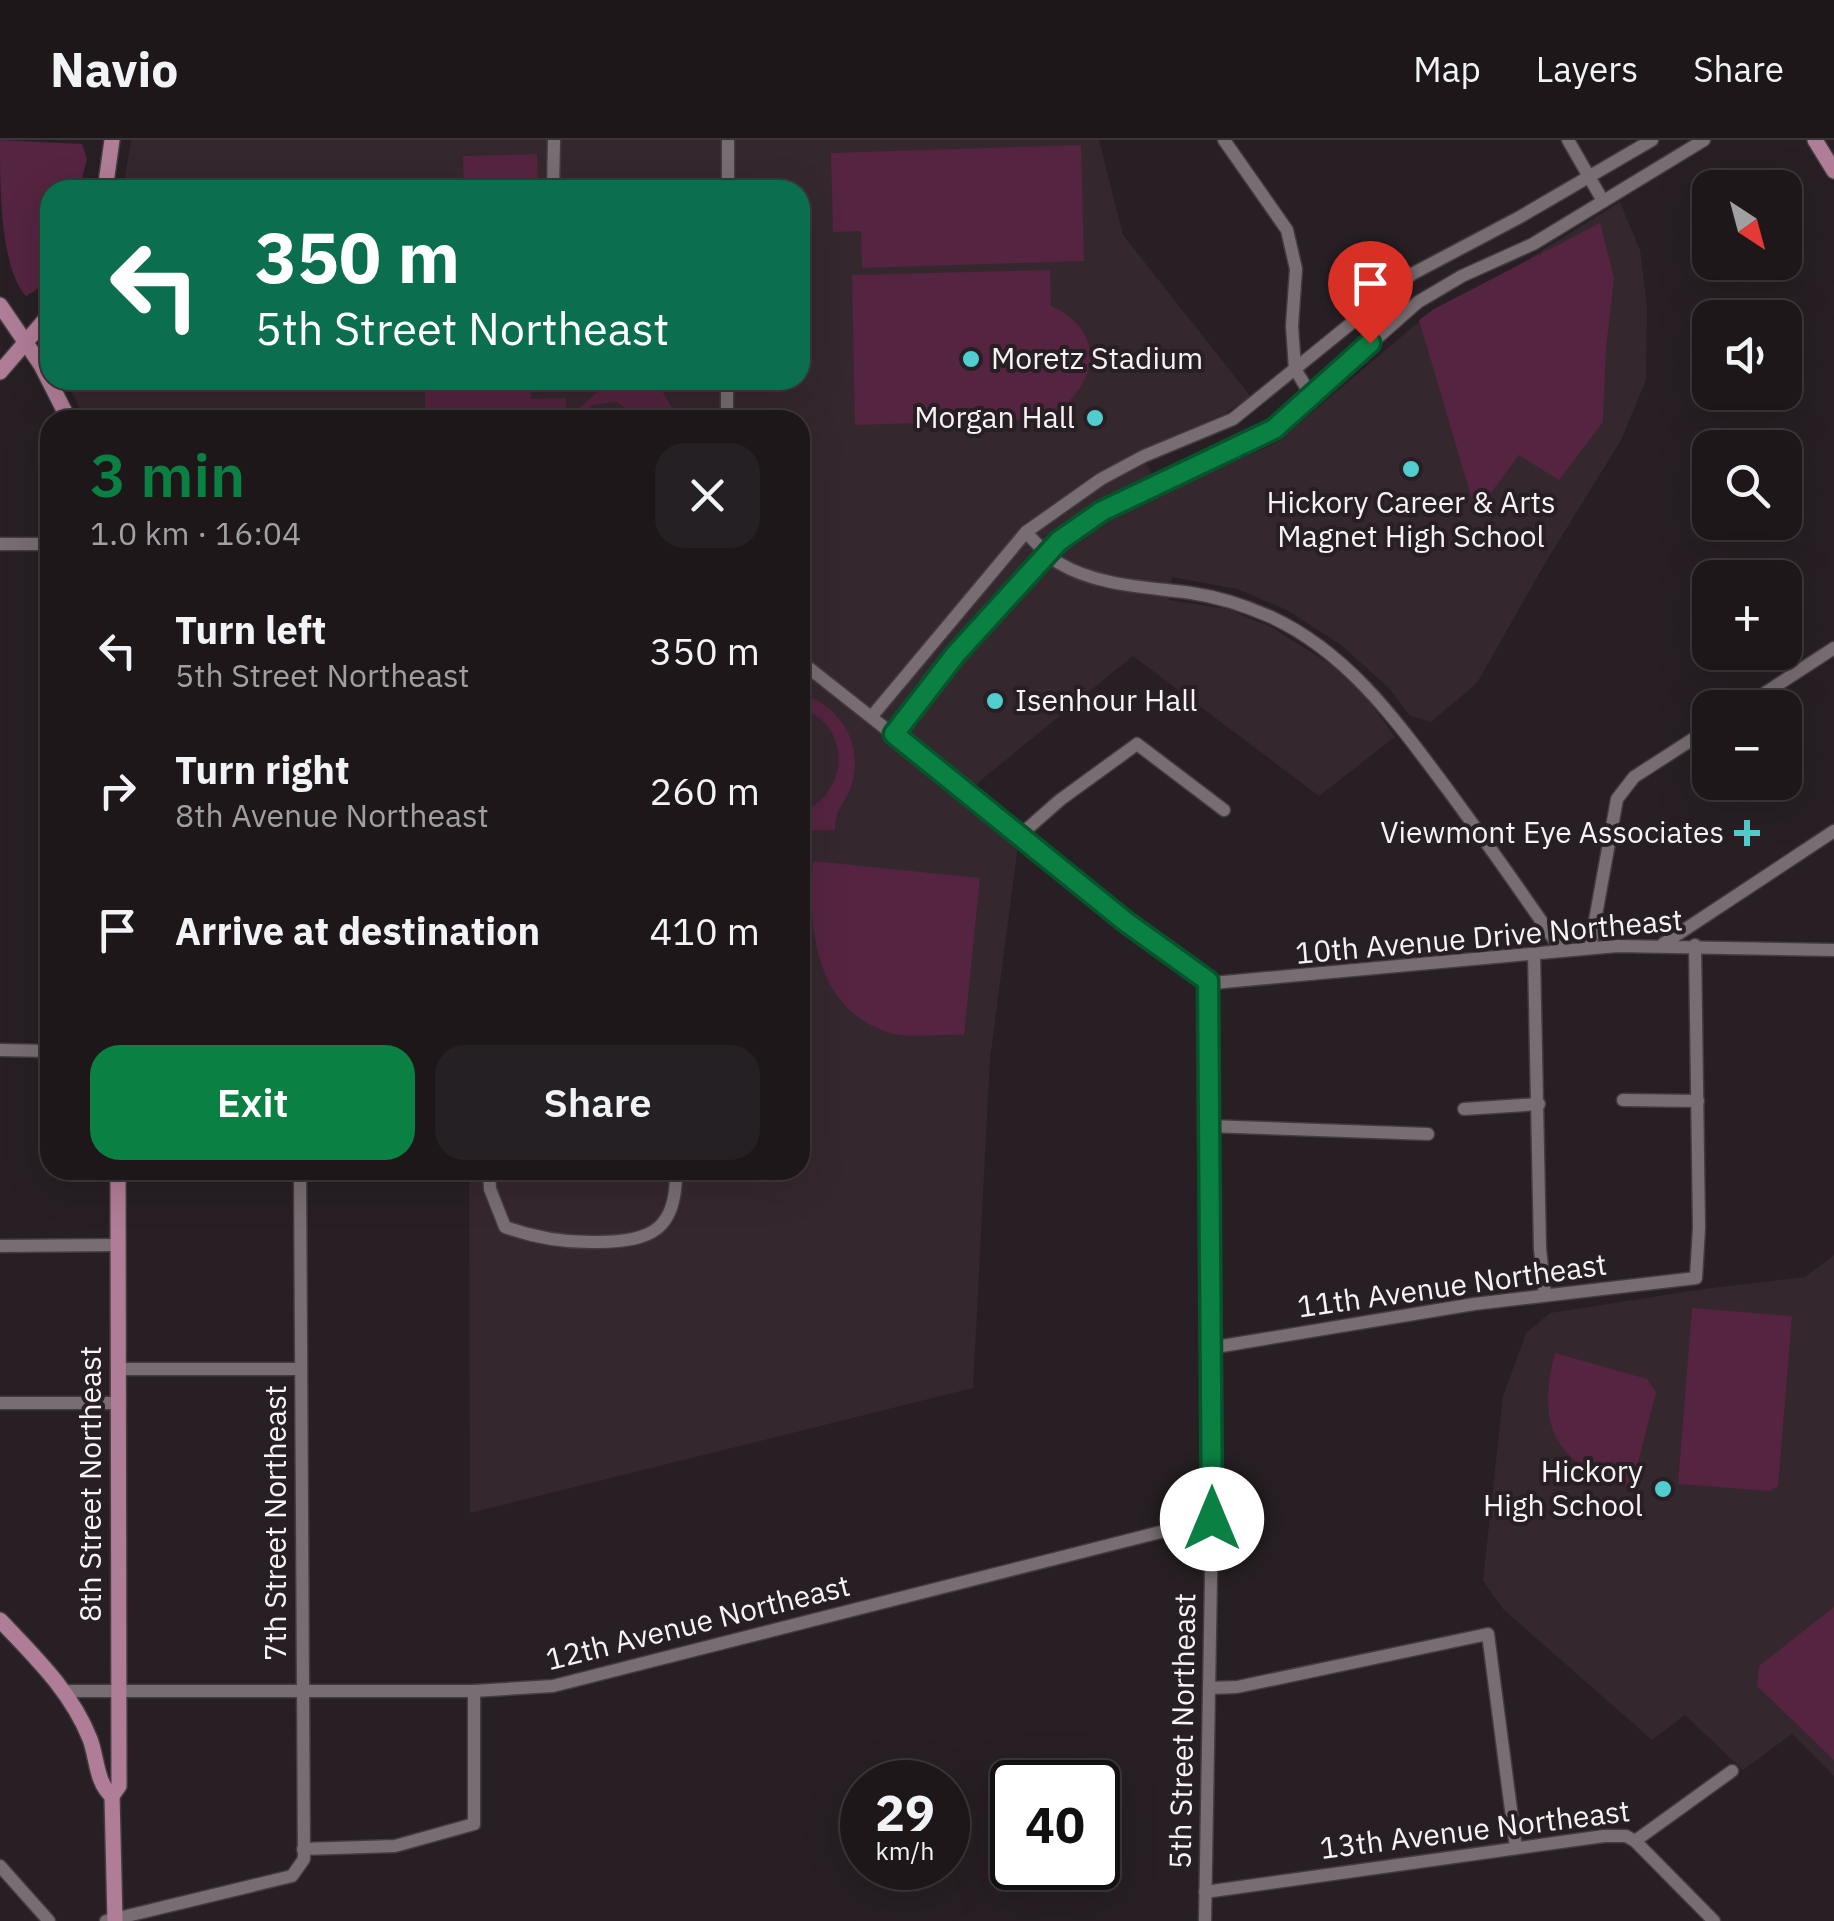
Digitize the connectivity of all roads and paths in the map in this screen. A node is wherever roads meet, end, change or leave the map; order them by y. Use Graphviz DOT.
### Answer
graph roads {
  1 [pos="112,140"];
  2 [pos="554,140"];
  3 [pos="728,140"];
  4 [pos="1224,140"];
  5 [pos="1568,140"];
  6 [pos="1652,140"];
  7 [pos="1704,140"];
  8 [pos="1815,140"];
  9 [pos="1834,171"];
  10 [pos="1589,176"];
  11 [pos="106,180"];
  12 [pos="553,180"];
  13 [pos="728,180"];
  14 [pos="1603,200"];
  15 [pos="0,305"];
  16 [pos="40,326"];
  17 [pos="26,343"];
  18 [pos="40,364"];
  19 [pos="1294,369"];
  20 [pos="0,372"];
  21 [pos="1312,397"];
  22 [pos="1026,532"];
  23 [pos="0,544"];
  24 [pos="40,544"];
  25 [pos="1045,552"];
  26 [pos="1834,648"];
  27 [pos="810,669"];
  28 [pos="1770,690"];
  29 [pos="872,716"];
  30 [pos="894,734"];
  31 [pos="1692,740"];
  32 [pos="1224,810"];
  33 [pos="1834,830"];
  34 [pos="1018,836"];
  35 [pos="1663,944"];
  36 [pos="1695,945"];
  37 [pos="1590,948"];
  38 [pos="1834,950"];
  39 [pos="1562,951"];
  40 [pos="1534,954"];
  41 [pos="1208,981"];
  42 [pos="0,1050"];
  43 [pos="40,1051"];
  44 [pos="1624,1100"];
  45 [pos="1698,1101"];
  46 [pos="1538,1104"];
  47 [pos="1464,1109"];
  48 [pos="1208,1126"];
  49 [pos="1428,1134"];
  50 [pos="118,1180"];
  51 [pos="300,1180"];
  52 [pos="490,1180"];
  53 [pos="676,1180"];
  54 [pos="0,1246"];
  55 [pos="118,1246"];
  56 [pos="1544,1294"];
  57 [pos="1210,1348"];
  58 [pos="118,1368"];
  59 [pos="301,1369"];
  60 [pos="0,1403"];
  61 [pos="118,1403"];
  62 [pos="1212,1519"];
  63 [pos="0,1620"];
  64 [pos="1209,1688"];
  65 [pos="119,1689"];
  66 [pos="302,1690"];
  67 [pos="474,1690"];
  68 [pos="64,1691"];
  69 [pos="1732,1772"];
  70 [pos="112,1796"];
  71 [pos="1635,1841"];
  72 [pos="1516,1848"];
  73 [pos="303,1849"];
  74 [pos="0,1866"];
  75 [pos="1205,1892"];
  76 [pos="112,1920"];
  77 [pos="48,1921"];
  78 [pos="1205,1921"];
  79 [pos="1714,1921"];
  1 -- 11 [label="main road"];
  2 -- 12 [label="street"];
  3 -- 13 [label="street"];
  4 -- 19 [label="street"];
  5 -- 10 [label="street"];
  6 -- 10 [label="street"];
  7 -- 14 [label="street"];
  8 -- 9 [label="main road"];
  10 -- 14 [label="street"];
  10 -- 19 [label="street"];
  14 -- 21 [label="street"];
  15 -- 17 [label="main road"];
  16 -- 17 [label="main road"];
  17 -- 18 [label="main road"];
  17 -- 20 [label="main road"];
  19 -- 21 [label="street"];
  19 -- 22 [label="street"];
  21 -- 25 [label="street"];
  22 -- 25 [label="street"];
  22 -- 29 [label="street"];
  23 -- 24 [label="street"];
  25 -- 30 [label="street"];
  25 -- 39 [label="street"];
  26 -- 28 [label="street"];
  27 -- 29 [label="street"];
  29 -- 30 [label="street"];
  30 -- 34 [label="street"];
  31 -- 37 [label="street"];
  32 -- 34 [label="street"];
  33 -- 35 [label="street"];
  34 -- 41 [label="street"];
  35 -- 36 [label="street, 10th Avenue Drive Northeast"];
  35 -- 37 [label="street, 10th Avenue Drive Northeast"];
  36 -- 38 [label="street, 10th Avenue Drive Northeast"];
  36 -- 45 [label="street"];
  37 -- 39 [label="street, 10th Avenue Drive Northeast"];
  39 -- 40 [label="street, 10th Avenue Drive Northeast"];
  40 -- 41 [label="street, 10th Avenue Drive Northeast"];
  40 -- 46 [label="street"];
  41 -- 48 [label="street, 5th Street Northeast"];
  42 -- 43 [label="street"];
  44 -- 45 [label="street"];
  45 -- 56 [label="street, 11th Avenue Northeast"];
  46 -- 47 [label="street"];
  46 -- 56 [label="street"];
  48 -- 49 [label="street"];
  48 -- 57 [label="street, 5th Street Northeast"];
  50 -- 55 [label="main road, 8th Street Northeast"];
  51 -- 59 [label="street, 7th Street Northeast"];
  52 -- 53 [label="street"];
  54 -- 55 [label="street"];
  55 -- 58 [label="main road, 8th Street Northeast"];
  56 -- 57 [label="street, 11th Avenue Northeast"];
  57 -- 62 [label="street, 5th Street Northeast"];
  58 -- 59 [label="street"];
  58 -- 61 [label="main road, 8th Street Northeast"];
  59 -- 66 [label="street, 7th Street Northeast"];
  60 -- 61 [label="street"];
  61 -- 65 [label="main road, 8th Street Northeast"];
  62 -- 64 [label="street, 5th Street Northeast"];
  62 -- 67 [label="street, 12th Avenue Northeast"];
  63 -- 68 [label="main road"];
  64 -- 72 [label="street"];
  64 -- 75 [label="street, 5th Street Northeast"];
  65 -- 66 [label="street, 12th Avenue Northeast"];
  65 -- 68 [label="street, 12th Avenue Northeast"];
  65 -- 70 [label="main road, 8th Street Northeast"];
  66 -- 67 [label="street, 12th Avenue Northeast"];
  66 -- 73 [label="street, 7th Street Northeast"];
  67 -- 73 [label="street"];
  68 -- 70 [label="main road"];
  69 -- 71 [label="street, 13th Avenue Northeast"];
  70 -- 76 [label="main road"];
  71 -- 72 [label="street, 13th Avenue Northeast"];
  71 -- 79 [label="street"];
  72 -- 75 [label="street, 13th Avenue Northeast"];
  73 -- 76 [label="street, 7th Street Northeast"];
  74 -- 77 [label="street"];
  75 -- 78 [label="street, 5th Street Northeast"];
}
